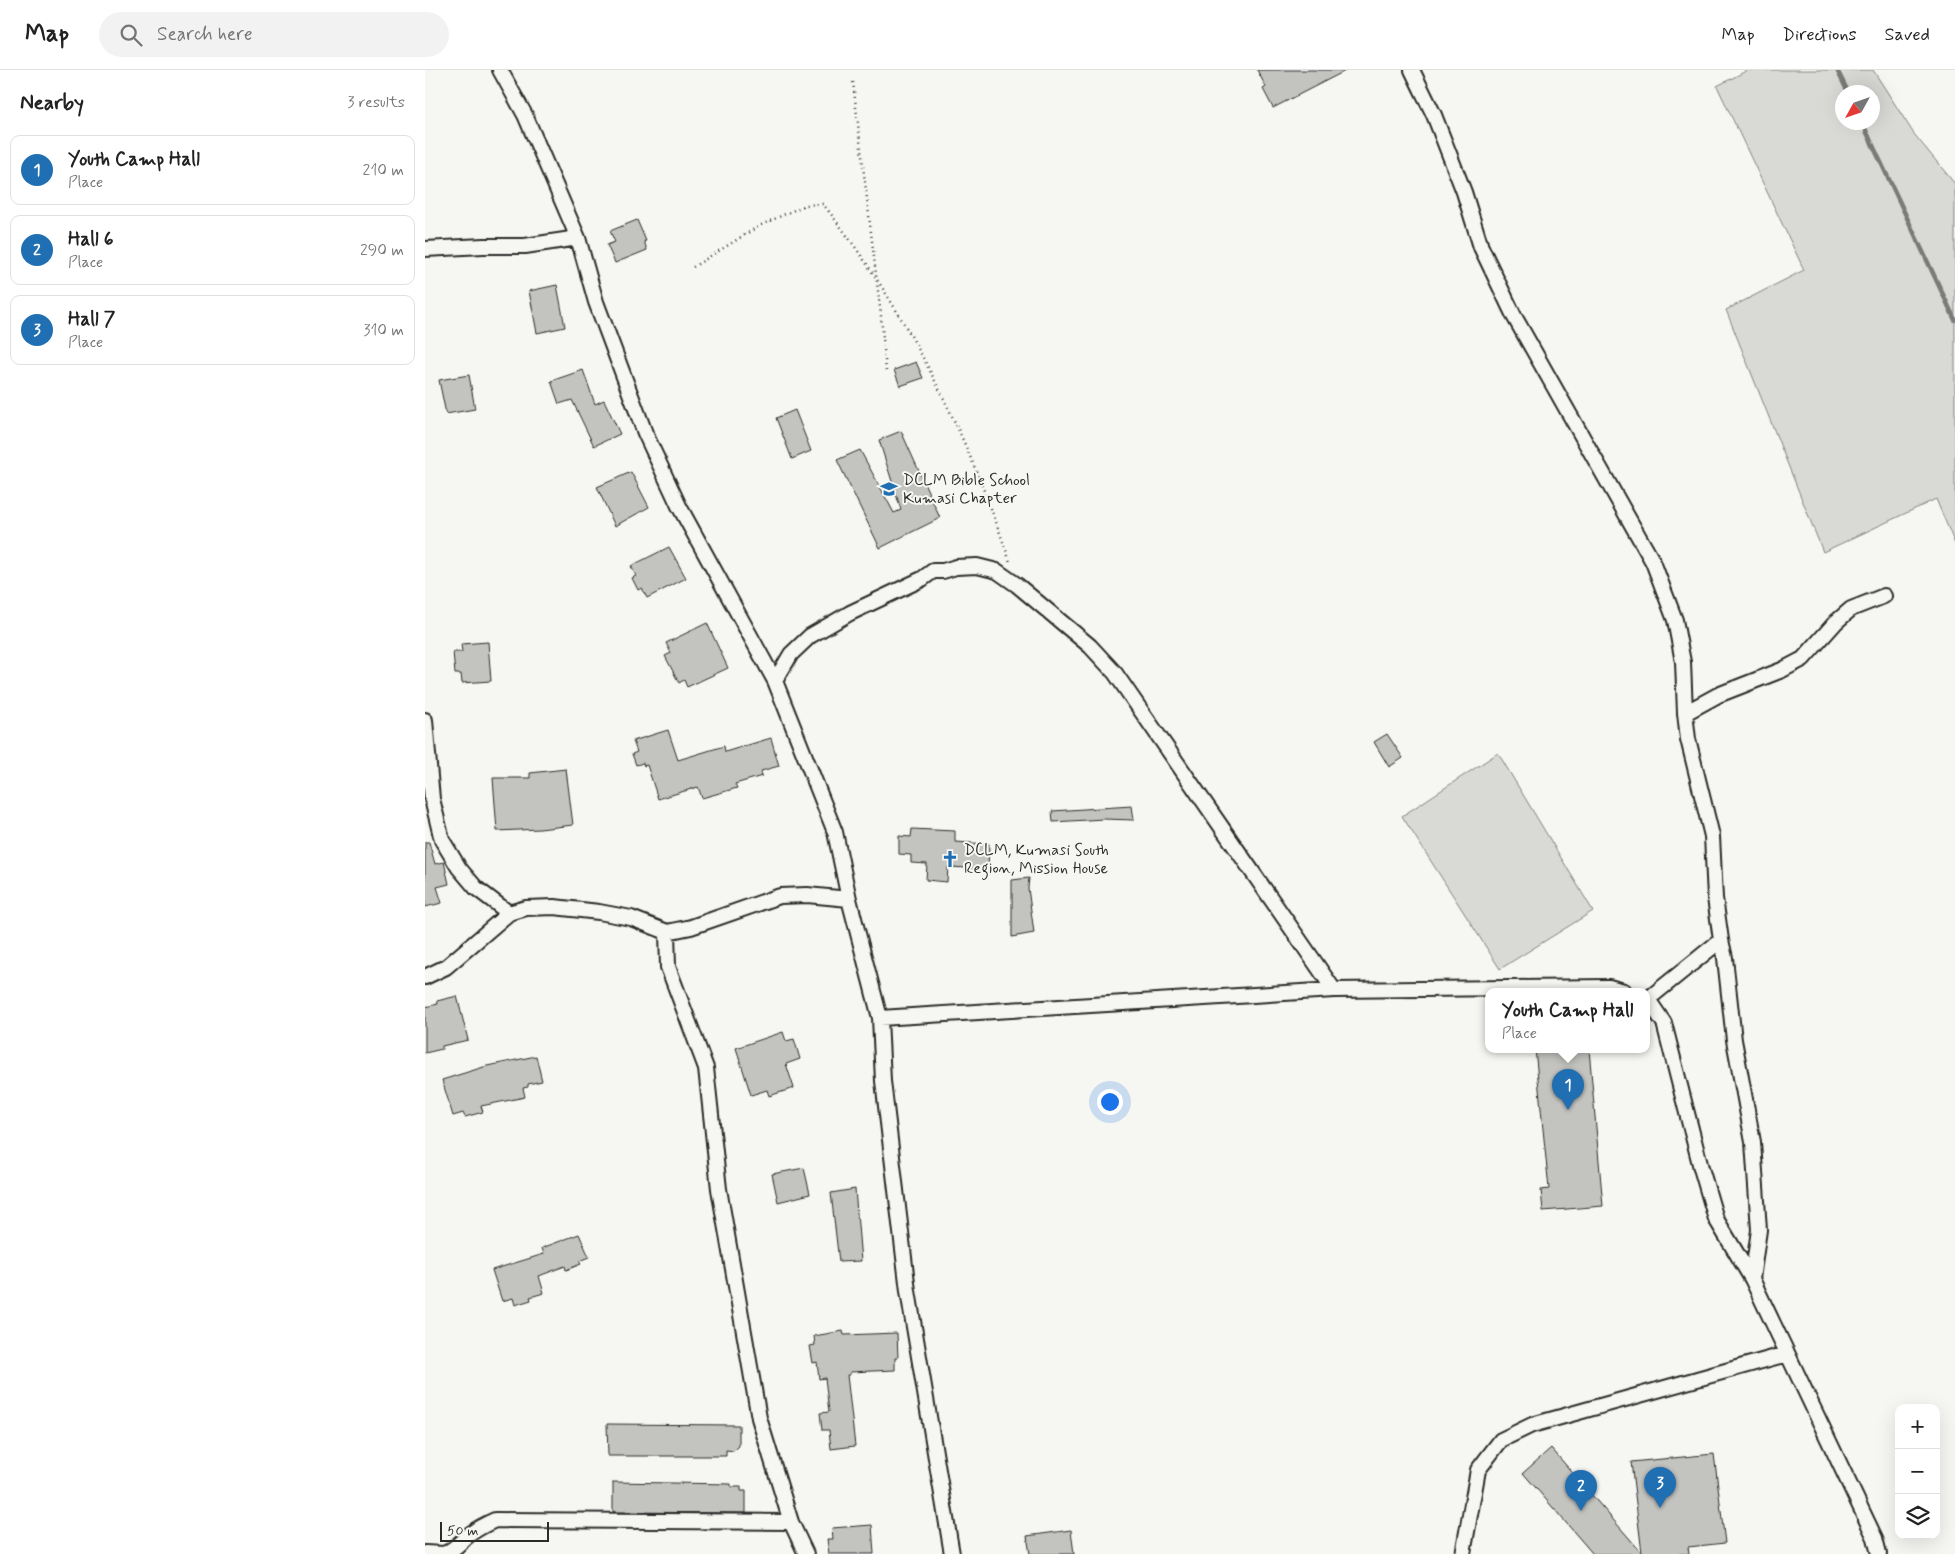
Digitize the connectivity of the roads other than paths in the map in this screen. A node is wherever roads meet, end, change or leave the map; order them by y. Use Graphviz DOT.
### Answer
graph roads {
  1 [pos="500,70"];
  2 [pos="1412,70"];
  3 [pos="578,238"];
  4 [pos="425,249"];
  5 [pos="1884,596"];
  6 [pos="775,681"];
  7 [pos="1685,712"];
  8 [pos="425,720"];
  9 [pos="849,899"];
  10 [pos="509,913"];
  11 [pos="667,932"];
  12 [pos="1721,940"];
  13 [pos="425,977"];
  14 [pos="1485,988"];
  15 [pos="1517,988"];
  16 [pos="1613,988"];
  17 [pos="1334,990"];
  18 [pos="1650,997"];
  19 [pos="1650,1003"];
  20 [pos="880,1018"];
  21 [pos="1752,1280"];
  22 [pos="1787,1354"];
  23 [pos="791,1522"];
  24 [pos="425,1553"];
  25 [pos="444,1554"];
  26 [pos="806,1554"];
  27 [pos="952,1554"];
  28 [pos="1463,1554"];
  29 [pos="1879,1554"];
  1 -- 3 [label="street"];
  2 -- 7 [label="street"];
  3 -- 4 [label="street"];
  3 -- 6 [label="street"];
  5 -- 7 [label="street"];
  6 -- 9 [label="street"];
  6 -- 17 [label="street"];
  7 -- 12 [label="street"];
  8 -- 10 [label="street"];
  9 -- 11 [label="street"];
  9 -- 20 [label="street"];
  10 -- 11 [label="street"];
  10 -- 13 [label="street"];
  11 -- 23 [label="street"];
  12 -- 18 [label="street"];
  12 -- 21 [label="street"];
  14 -- 17 [label="street"];
  15 -- 16 [label="street"];
  17 -- 20 [label="street"];
  19 -- 21 [label="street"];
  20 -- 27 [label="street"];
  21 -- 22 [label="street"];
  22 -- 28 [label="street"];
  22 -- 29 [label="street"];
  23 -- 25 [label="street"];
  23 -- 26 [label="street"];
  24 -- 25 [label="street"];
}
